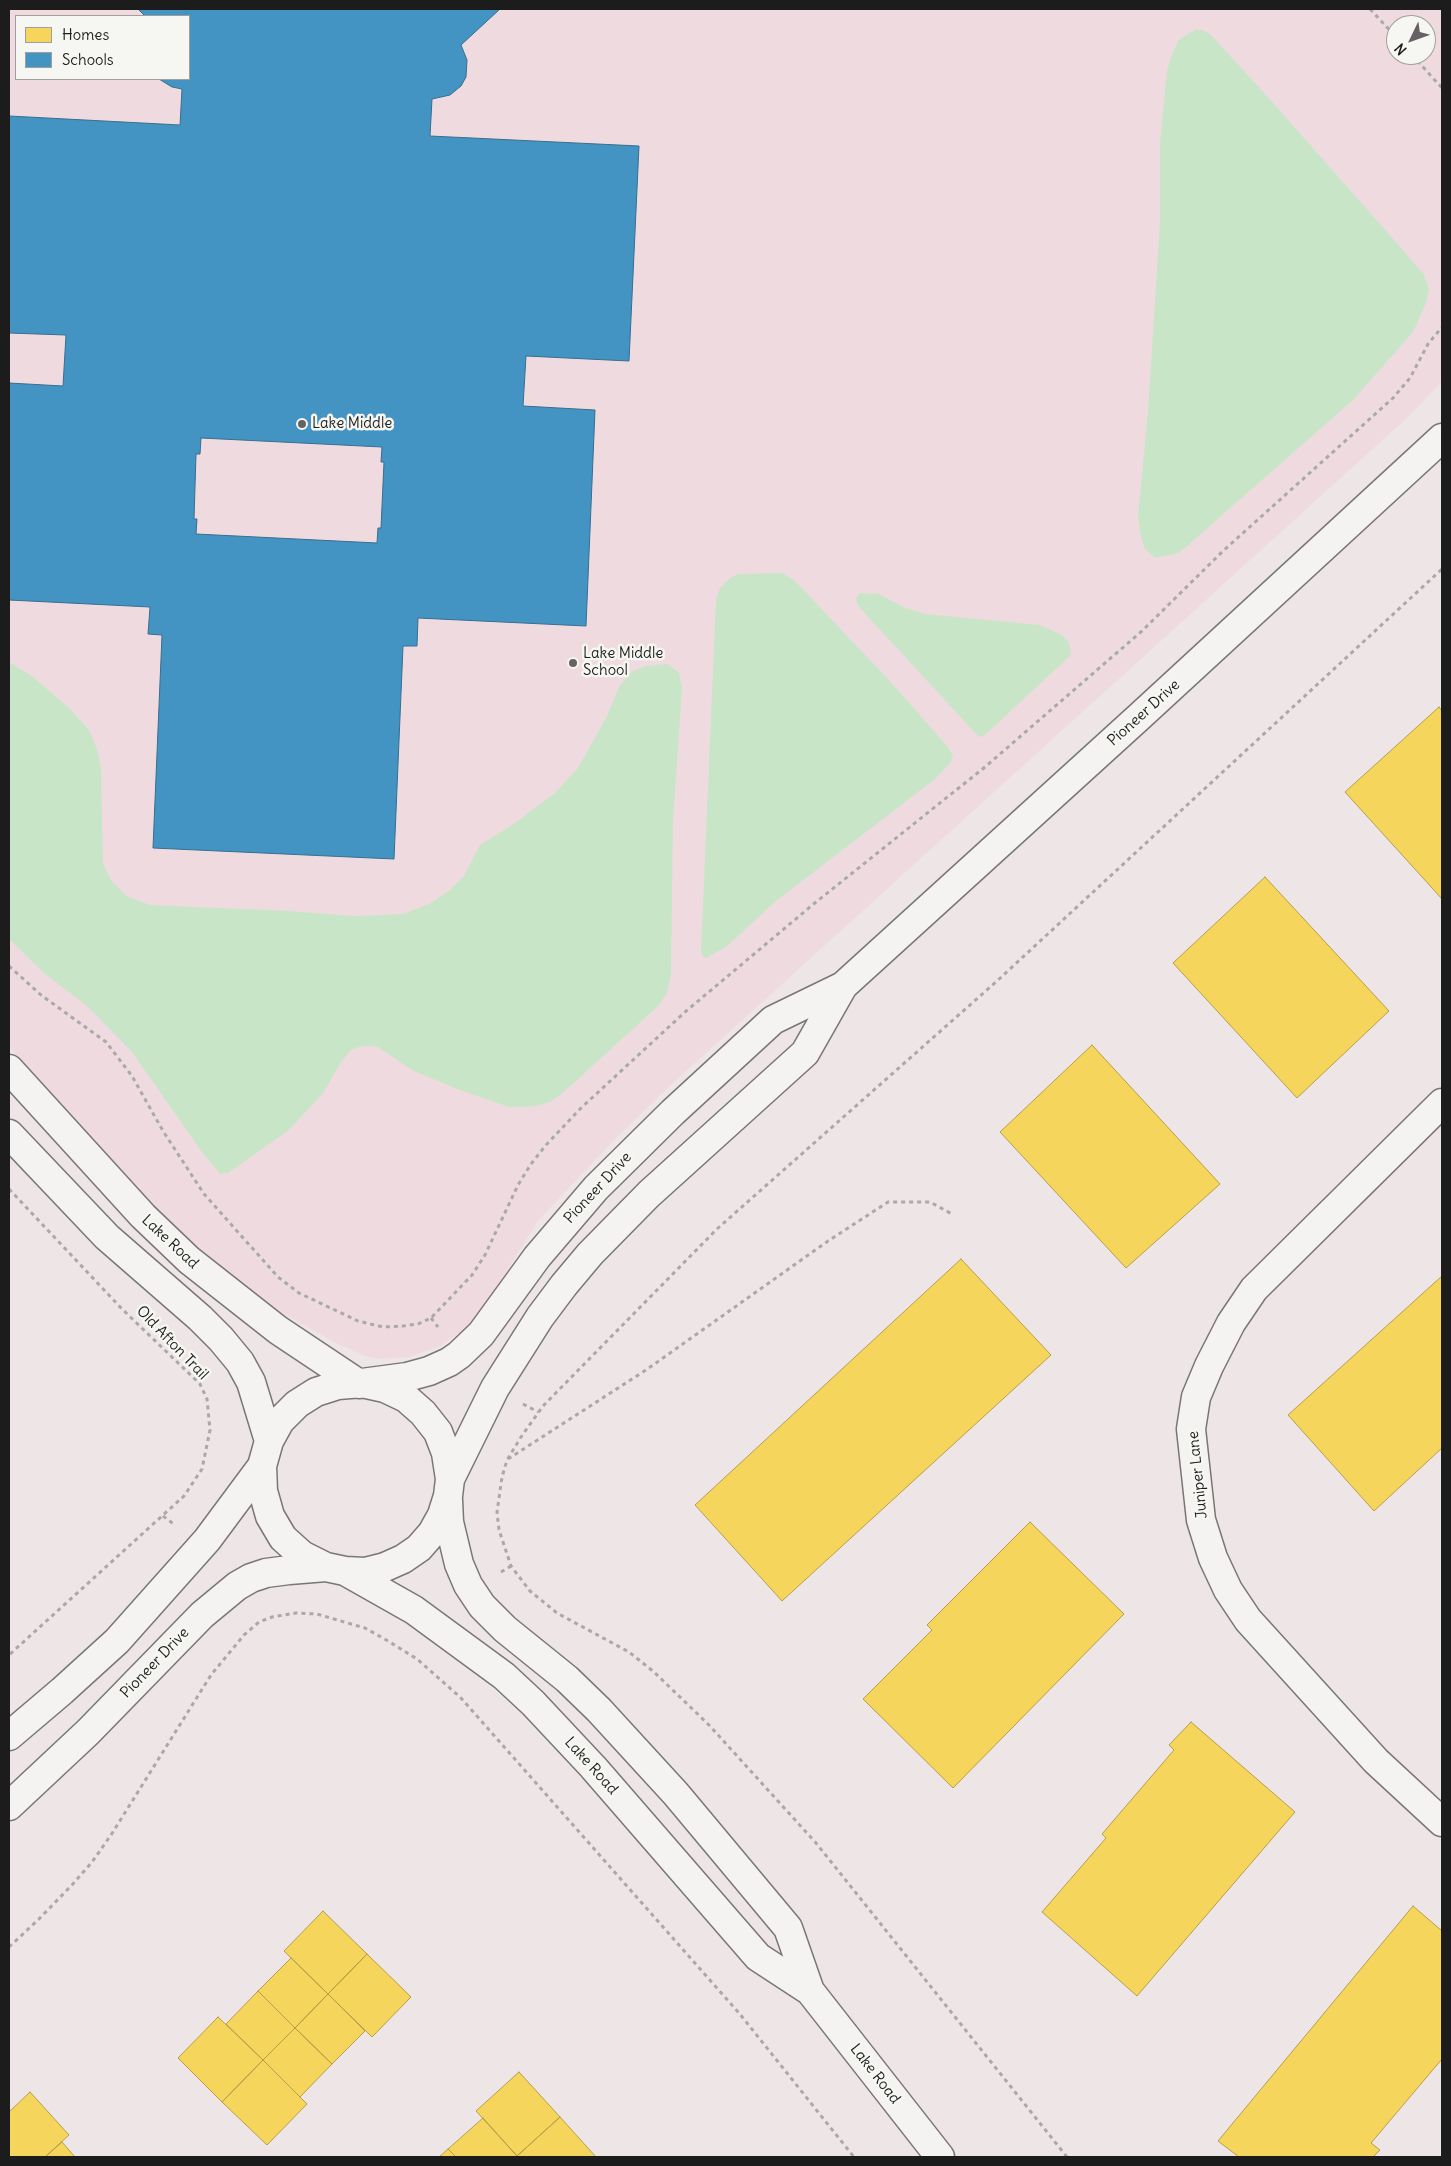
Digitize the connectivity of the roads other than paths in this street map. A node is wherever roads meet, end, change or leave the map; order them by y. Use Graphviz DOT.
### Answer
graph roads {
  1 [pos="1442,438"];
  2 [pos="843,986"];
  3 [pos="9,1069"];
  4 [pos="1442,1103"];
  5 [pos="9,1134"];
  6 [pos="360,1383"];
  7 [pos="265,1453"];
  8 [pos="449,1488"];
  9 [pos="336,1569"];
  10 [pos="9,1736"];
  11 [pos="9,1806"];
  12 [pos="1442,1822"];
  13 [pos="810,1991"];
  14 [pos="940,2157"];
  1 -- 2 [label="street, Pioneer Drive"];
  2 -- 6 [label="street, Pioneer Drive"];
  2 -- 8 [label="street, Pioneer Drive"];
  3 -- 6 [label="street, Lake Road"];
  4 -- 12 [label="street, Juniper Lane"];
  5 -- 7 [label="street"];
  6 -- 7 [label="street, Pioneer Drive"];
  6 -- 8 [label="street, Lake Road"];
  7 -- 9 [label="street, Lake Road"];
  7 -- 10 [label="street"];
  8 -- 9 [label="street, Pioneer Drive"];
  8 -- 13 [label="street, Lake Road"];
  9 -- 11 [label="street, Pioneer Drive"];
  9 -- 13 [label="street, Lake Road"];
  13 -- 14 [label="street, Lake Road"];
}
